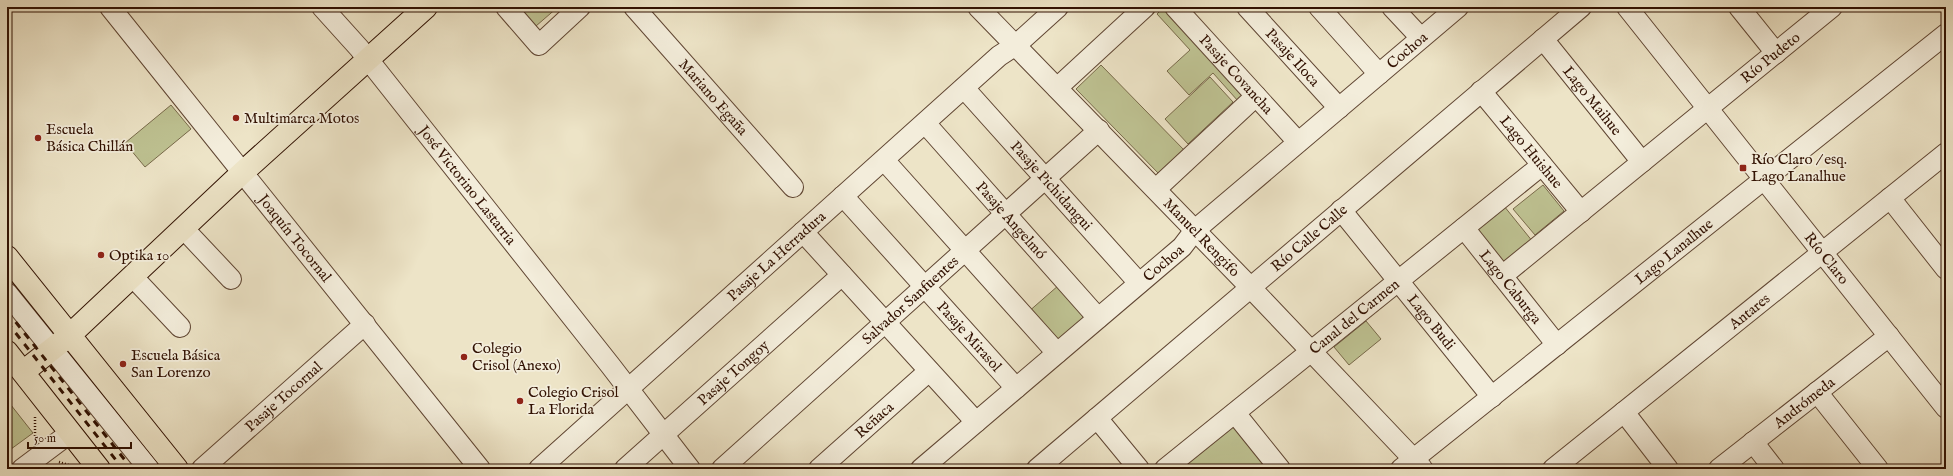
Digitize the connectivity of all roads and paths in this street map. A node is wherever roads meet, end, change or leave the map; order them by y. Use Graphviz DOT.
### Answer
graph roads {
  1 [pos="110,7"];
  2 [pos="322,7"];
  3 [pos="426,7"];
  4 [pos="506,7"];
  5 [pos="580,7"];
  6 [pos="634,7"];
  7 [pos="978,7"];
  8 [pos="1058,7"];
  9 [pos="1145,7"];
  10 [pos="1174,7"];
  11 [pos="1247,7"];
  12 [pos="1318,7"];
  13 [pos="1392,7"];
  14 [pos="1458,7"];
  15 [pos="1581,7"];
  16 [pos="1627,7"];
  17 [pos="1739,7"];
  18 [pos="1832,7"];
  19 [pos="1946,34"];
  20 [pos="1421,38"];
  21 [pos="1543,39"];
  22 [pos="1016,45"];
  23 [pos="1776,53"];
  24 [pos="368,60"];
  25 [pos="1379,74"];
  26 [pos="964,88"];
  27 [pos="1058,88"];
  28 [pos="1481,91"];
  29 [pos="1256,96"];
  30 [pos="1339,108"];
  31 [pos="1708,108"];
  32 [pos="924,123"];
  33 [pos="1099,130"];
  34 [pos="1298,142"];
  35 [pos="1946,153"];
  36 [pos="884,160"];
  37 [pos="1642,162"];
  38 [pos="1542,165"];
  39 [pos="243,172"];
  40 [pos="1045,179"];
  41 [pos="1765,179"];
  42 [pos="793,187"];
  43 [pos="1156,189"];
  44 [pos="843,196"];
  45 [pos="1890,198"];
  46 [pos="1341,210"];
  47 [pos="1581,212"];
  48 [pos="1006,214"];
  49 [pos="183,228"];
  50 [pos="1464,228"];
  51 [pos="1195,230"];
  52 [pos="803,232"];
  53 [pos="965,250"];
  54 [pos="1823,252"];
  55 [pos="10,261"];
  56 [pos="1946,269"];
  57 [pos="842,275"];
  58 [pos="132,276"];
  59 [pos="1502,276"];
  60 [pos="231,279"];
  61 [pos="1398,281"];
  62 [pos="1139,283"];
  63 [pos="924,287"];
  64 [pos="1251,288"];
  65 [pos="7,293"];
  66 [pos="1098,318"];
  67 [pos="885,322"];
  68 [pos="365,324"];
  69 [pos="180,328"];
  70 [pos="70,334"];
  71 [pos="1889,336"];
  72 [pos="1557,345"];
  73 [pos="52,348"];
  74 [pos="1311,351"];
  75 [pos="7,352"];
  76 [pos="1057,353"];
  77 [pos="929,371"];
  78 [pos="22,372"];
  79 [pos="1016,388"];
  80 [pos="629,389"];
  81 [pos="1817,392"];
  82 [pos="1492,397"];
  83 [pos="1944,402"];
  84 [pos="1624,412"];
  85 [pos="1235,413"];
  86 [pos="34,415"];
  87 [pos="1097,418"];
  88 [pos="976,422"];
  89 [pos="70,433"];
  90 [pos="663,434"];
  91 [pos="1753,442"];
  92 [pos="46,451"];
  93 [pos="1412,466"];
  94 [pos="1561,467"];
  95 [pos="1276,468"];
  96 [pos="22,469"];
  97 [pos="79,469"];
  98 [pos="99,469"];
  99 [pos="149,469"];
  100 [pos="177,469"];
  101 [pos="202,469"];
  102 [pos="480,469"];
  103 [pos="539,469"];
  104 [pos="624,469"];
  105 [pos="690,469"];
  106 [pos="722,469"];
  107 [pos="820,469"];
  108 [pos="921,469"];
  109 [pos="1037,469"];
  110 [pos="1139,469"];
  111 [pos="1165,469"];
  112 [pos="1668,469"];
  113 [pos="1719,469"];
  114 [pos="1774,469"];
  115 [pos="1878,469"];
  1 -- 39 [label="street, Joaquín Tocornal"];
  2 -- 24 [label="street, José Victorino Lastarria"];
  3 -- 24 [label="main road"];
  4 -- 5 [label="street"];
  6 -- 42 [label="street, Mariano Egaña"];
  7 -- 22 [label="street, Manuel Rengifo"];
  8 -- 22 [label="street, Pasaje La Herradura"];
  9 -- 27 [label="street"];
  10 -- 29 [label="street, Pasaje Covancha"];
  11 -- 30 [label="street, Pasaje Iloca"];
  12 -- 25 [label="street"];
  13 -- 20 [label="street"];
  14 -- 20 [label="street, Cochoa"];
  15 -- 21 [label="street, Río Calle Calle"];
  16 -- 31 [label="street, Río Claro"];
  17 -- 23 [label="street"];
  18 -- 23 [label="street, Río Pudeto"];
  19 -- 41 [label="street, Lago Lanalhue"];
  20 -- 25 [label="street, Cochoa"];
  21 -- 28 [label="street, Río Calle Calle"];
  21 -- 37 [label="street, Lago Maihue"];
  22 -- 26 [label="street, Pasaje La Herradura"];
  22 -- 27 [label="street, Manuel Rengifo"];
  23 -- 31 [label="street, Río Pudeto"];
  24 -- 39 [label="main road"];
  24 -- 80 [label="street, José Victorino Lastarria"];
  25 -- 30 [label="street, Cochoa"];
  26 -- 32 [label="street, Pasaje La Herradura"];
  26 -- 40 [label="street, Pasaje Pichidangui"];
  27 -- 33 [label="street, Manuel Rengifo"];
  28 -- 38 [label="street, Lago Huishue"];
  28 -- 46 [label="street, Río Calle Calle"];
  29 -- 34 [label="street, Pasaje Covancha"];
  29 -- 43 [label="street"];
  30 -- 34 [label="street, Cochoa"];
  31 -- 37 [label="street"];
  31 -- 41 [label="street, Río Claro"];
  32 -- 36 [label="street, Pasaje La Herradura"];
  32 -- 48 [label="street, Pasaje Angelmó"];
  33 -- 40 [label="street, Salvador Sanfuentes"];
  33 -- 43 [label="street, Manuel Rengifo"];
  34 -- 51 [label="street, Cochoa"];
  35 -- 45 [label="street, Antares"];
  36 -- 44 [label="street, Pasaje La Herradura"];
  36 -- 53 [label="street"];
  37 -- 47 [label="street"];
  38 -- 47 [label="street, Lago Huishue"];
  38 -- 50 [label="street, Canal del Carmen"];
  39 -- 49 [label="main road"];
  39 -- 68 [label="street, Joaquín Tocornal"];
  40 -- 48 [label="street, Salvador Sanfuentes"];
  40 -- 62 [label="street, Pasaje Pichidangui"];
  41 -- 54 [label="street, Río Claro"];
  41 -- 72 [label="street, Lago Lanalhue"];
  43 -- 51 [label="street, Manuel Rengifo"];
  44 -- 52 [label="street, Pasaje La Herradura"];
  44 -- 63 [label="street, Pasaje Mirasol"];
  45 -- 54 [label="street, Antares"];
  45 -- 56 [label="street"];
  46 -- 61 [label="street, Lago Budi"];
  46 -- 64 [label="street, Río Calle Calle"];
  47 -- 59 [label="street"];
  48 -- 53 [label="street, Salvador Sanfuentes"];
  48 -- 66 [label="street, Pasaje Angelmó"];
  49 -- 58 [label="main road"];
  49 -- 60 [label="street"];
  50 -- 59 [label="street, Lago Caburga"];
  50 -- 61 [label="street, Canal del Carmen"];
  51 -- 62 [label="street, Cochoa"];
  51 -- 64 [label="street, Manuel Rengifo"];
  52 -- 57 [label="street"];
  52 -- 80 [label="street, Pasaje La Herradura"];
  53 -- 63 [label="street, Salvador Sanfuentes"];
  53 -- 76 [label="street"];
  54 -- 71 [label="street, Río Claro"];
  54 -- 84 [label="street, Antares"];
  55 -- 70 [label="main road"];
  57 -- 67 [label="street"];
  57 -- 90 [label="street, Pasaje Tongoy"];
  58 -- 69 [label="street"];
  58 -- 70 [label="main road"];
  59 -- 72 [label="street, Lago Caburga"];
  61 -- 74 [label="street, Canal del Carmen"];
  61 -- 82 [label="street, Lago Budi"];
  62 -- 66 [label="street, Cochoa"];
  63 -- 67 [label="street, Salvador Sanfuentes"];
  63 -- 79 [label="street, Pasaje Mirasol"];
  64 -- 74 [label="street, Manuel Rengifo"];
  64 -- 87 [label="street, Río Calle Calle"];
  65 -- 73 [label="street"];
  66 -- 76 [label="street, Cochoa"];
  67 -- 77 [label="street"];
  67 -- 106 [label="street, Salvador Sanfuentes"];
  68 -- 101 [label="street, Pasaje Tocornal"];
  68 -- 102 [label="street, Joaquín Tocornal"];
  70 -- 73 [label="main road"];
  70 -- 100 [label="main road"];
  71 -- 81 [label="street, Andrómeda"];
  71 -- 83 [label="street, Río Claro"];
  72 -- 82 [label="street, Lago Lanalhue"];
  73 -- 78 [label="main road"];
  73 -- 99 [label="street"];
  74 -- 85 [label="street, Canal del Carmen"];
  74 -- 93 [label="street, Manuel Rengifo"];
  75 -- 78 [label="main road"];
  76 -- 79 [label="street, Cochoa"];
  77 -- 88 [label="street"];
  77 -- 107 [label="street, Reñaca"];
  78 -- 89 [label="main road"];
  79 -- 88 [label="street, Cochoa"];
  80 -- 90 [label="street, José Victorino Lastarria"];
  80 -- 103 [label="street, Pasaje La Herradura"];
  81 -- 91 [label="street, Andrómeda"];
  81 -- 115 [label="street"];
  82 -- 93 [label="street, Lago Lanalhue"];
  84 -- 94 [label="street, Antares"];
  84 -- 112 [label="street"];
  85 -- 95 [label="street"];
  85 -- 111 [label="street, Canal del Carmen"];
  86 -- 92 [label="path"];
  87 -- 109 [label="street, Río Calle Calle"];
  87 -- 110 [label="street"];
  88 -- 108 [label="street, Cochoa"];
  89 -- 92 [label="street"];
  89 -- 98 [label="main road"];
  90 -- 104 [label="street, Pasaje Tongoy"];
  90 -- 105 [label="street, José Victorino Lastarria"];
  91 -- 113 [label="street, Andrómeda"];
  91 -- 114 [label="street"];
  92 -- 96 [label="street"];
  92 -- 97 [label="path"];
}
